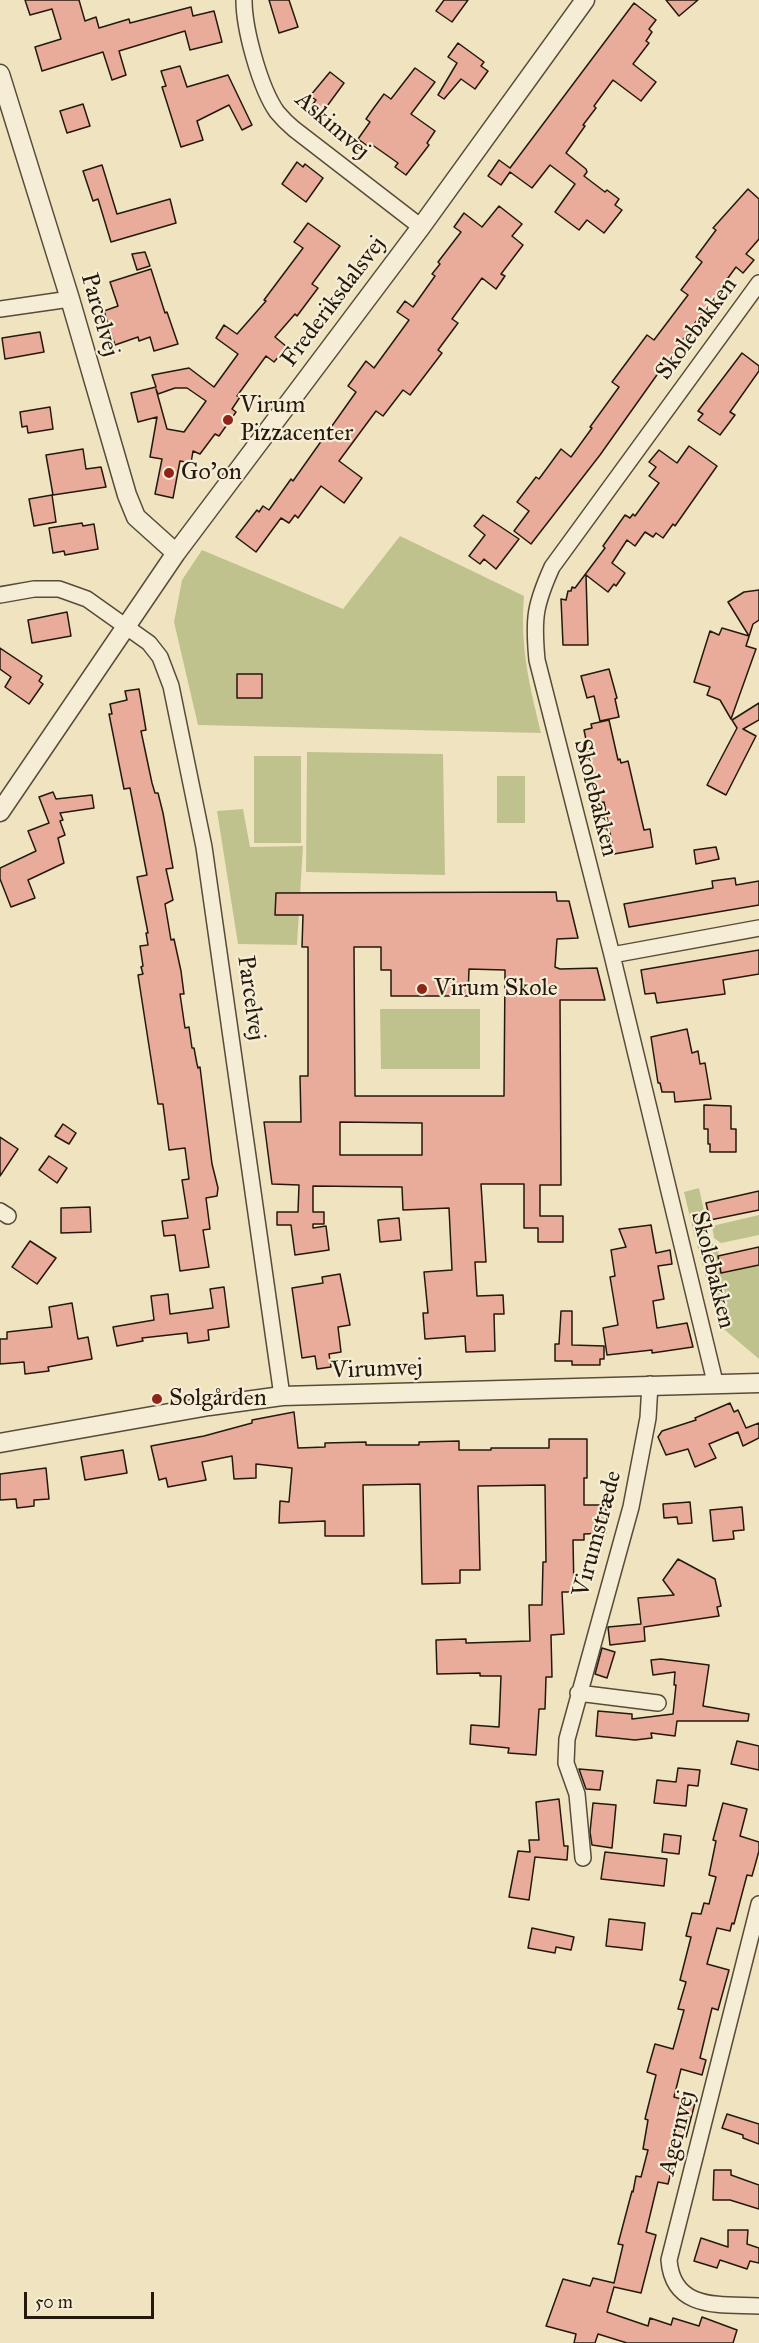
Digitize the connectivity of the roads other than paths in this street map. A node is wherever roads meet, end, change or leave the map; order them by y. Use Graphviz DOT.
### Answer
graph roads {
  1 [pos="244,0"];
  2 [pos="585,0"];
  3 [pos="0,74"];
  4 [pos="4,98"];
  5 [pos="420,227"];
  6 [pos="759,283"];
  7 [pos="70,298"];
  8 [pos="0,309"];
  9 [pos="176,554"];
  10 [pos="0,595"];
  11 [pos="126,626"];
  12 [pos="0,812"];
  13 [pos="759,928"];
  14 [pos="612,955"];
  15 [pos="715,1382"];
  16 [pos="759,1383"];
  17 [pos="650,1384"];
  18 [pos="282,1396"];
  19 [pos="0,1443"];
  20 [pos="578,1693"];
  21 [pos="658,1702"];
  22 [pos="583,1858"];
  23 [pos="759,1904"];
  24 [pos="759,2306"];
  1 -- 5 [label="street, Askimvej"];
  2 -- 5 [label="street, Frederiksdalsvej"];
  3 -- 4 [label="street, Parcelvej"];
  4 -- 7 [label="street, Parcelvej"];
  5 -- 9 [label="street, Frederiksdalsvej"];
  6 -- 14 [label="street, Skolebakken"];
  7 -- 8 [label="street"];
  7 -- 9 [label="street, Parcelvej"];
  9 -- 11 [label="street, Frederiksdalsvej"];
  10 -- 11 [label="street, Parcelvej"];
  11 -- 12 [label="street, Frederiksdalsvej"];
  11 -- 18 [label="street, Parcelvej"];
  13 -- 14 [label="street"];
  14 -- 15 [label="street, Skolebakken"];
  15 -- 16 [label="street, Virumvej"];
  15 -- 17 [label="street, Virumvej"];
  17 -- 18 [label="street, Virumvej"];
  17 -- 20 [label="street, Virumstræde"];
  18 -- 19 [label="street, Virumvej"];
  20 -- 21 [label="street"];
  20 -- 22 [label="street, Virumstræde"];
  23 -- 24 [label="street, Agernvej"];
}
